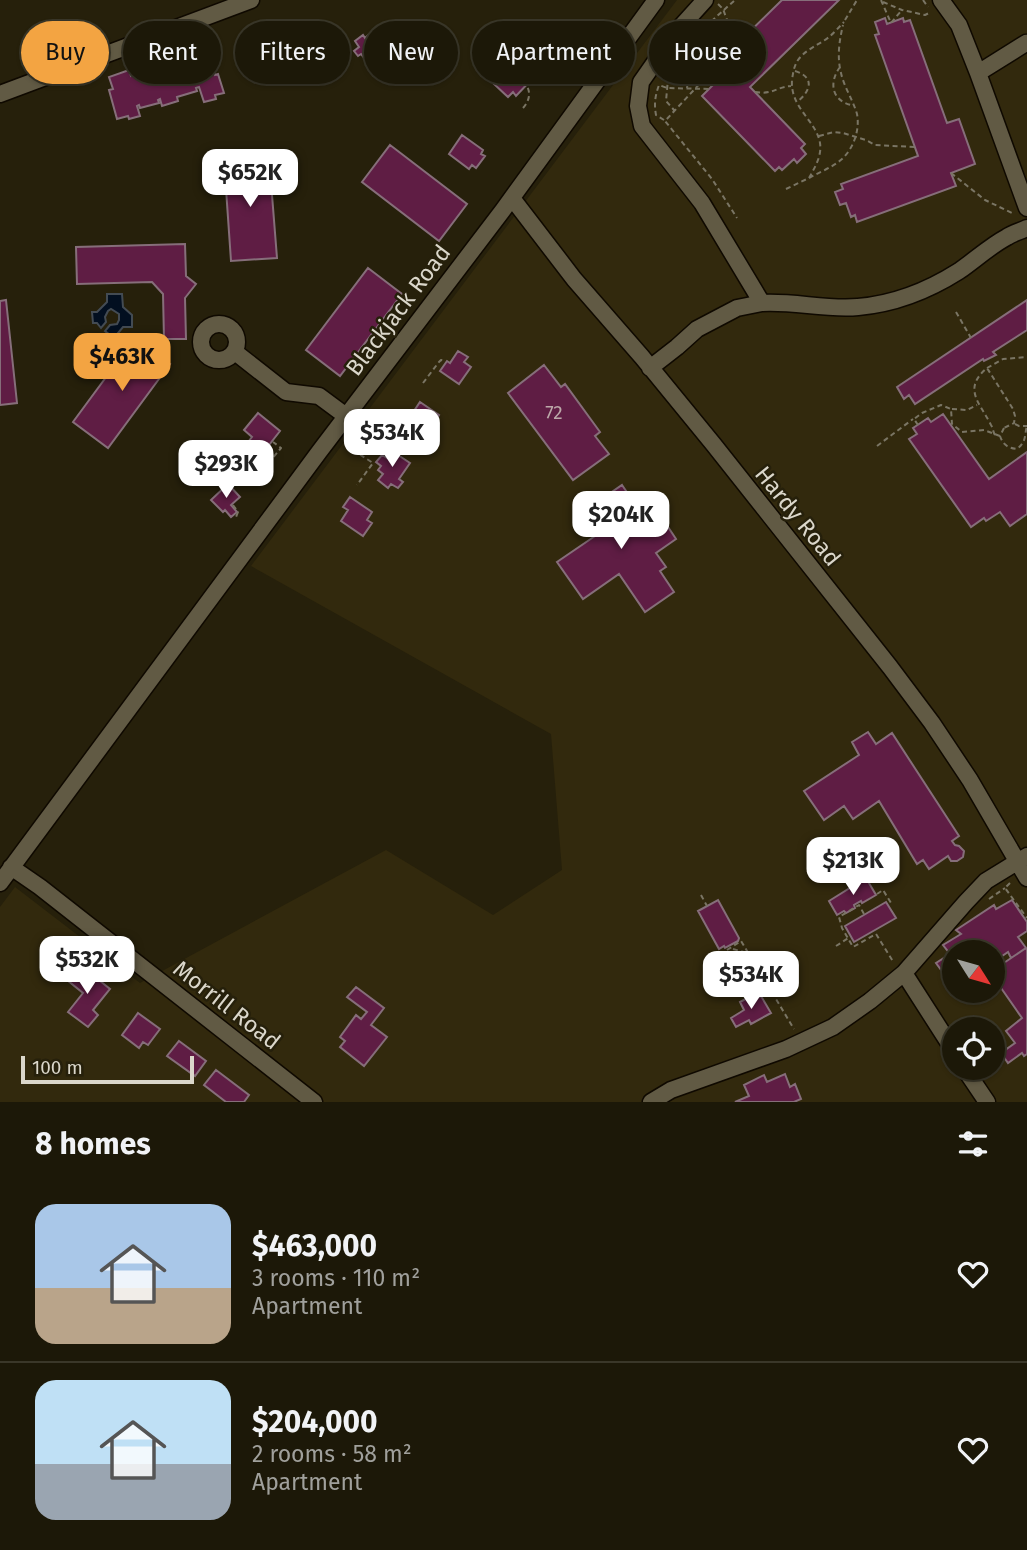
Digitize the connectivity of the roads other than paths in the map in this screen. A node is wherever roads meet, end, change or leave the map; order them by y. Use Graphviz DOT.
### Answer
graph roads {
  1 [pos="251,0"];
  2 [pos="656,0"];
  3 [pos="705,0"];
  4 [pos="936,6"];
  5 [pos="1027,44"];
  6 [pos="978,73"];
  7 [pos="0,94"];
  8 [pos="512,198"];
  9 [pos="1022,211"];
  10 [pos="1027,228"];
  11 [pos="762,303"];
  12 [pos="234,352"];
  13 [pos="650,368"];
  14 [pos="346,416"];
  15 [pos="12,867"];
  16 [pos="1024,867"];
  17 [pos="0,883"];
  18 [pos="899,969"];
  19 [pos="942,1033"];
  20 [pos="972,1080"];
  21 [pos="314,1102"];
  22 [pos="651,1102"];
  23 [pos="987,1102"];
  1 -- 7 [label="street"];
  2 -- 8 [label="street, Blackjack Road"];
  3 -- 11 [label="street"];
  4 -- 6 [label="street"];
  5 -- 6 [label="street"];
  6 -- 9 [label="street"];
  8 -- 13 [label="street, Hardy Road"];
  8 -- 14 [label="street, Blackjack Road"];
  10 -- 11 [label="street"];
  11 -- 13 [label="street"];
  12 -- 14 [label="street"];
  13 -- 16 [label="street, Hardy Road"];
  14 -- 15 [label="street, Blackjack Road"];
  15 -- 17 [label="street, Blackjack Road"];
  15 -- 21 [label="street, Morrill Road"];
  16 -- 18 [label="street"];
  18 -- 19 [label="street"];
  18 -- 22 [label="street"];
  20 -- 23 [label="street"];
}
